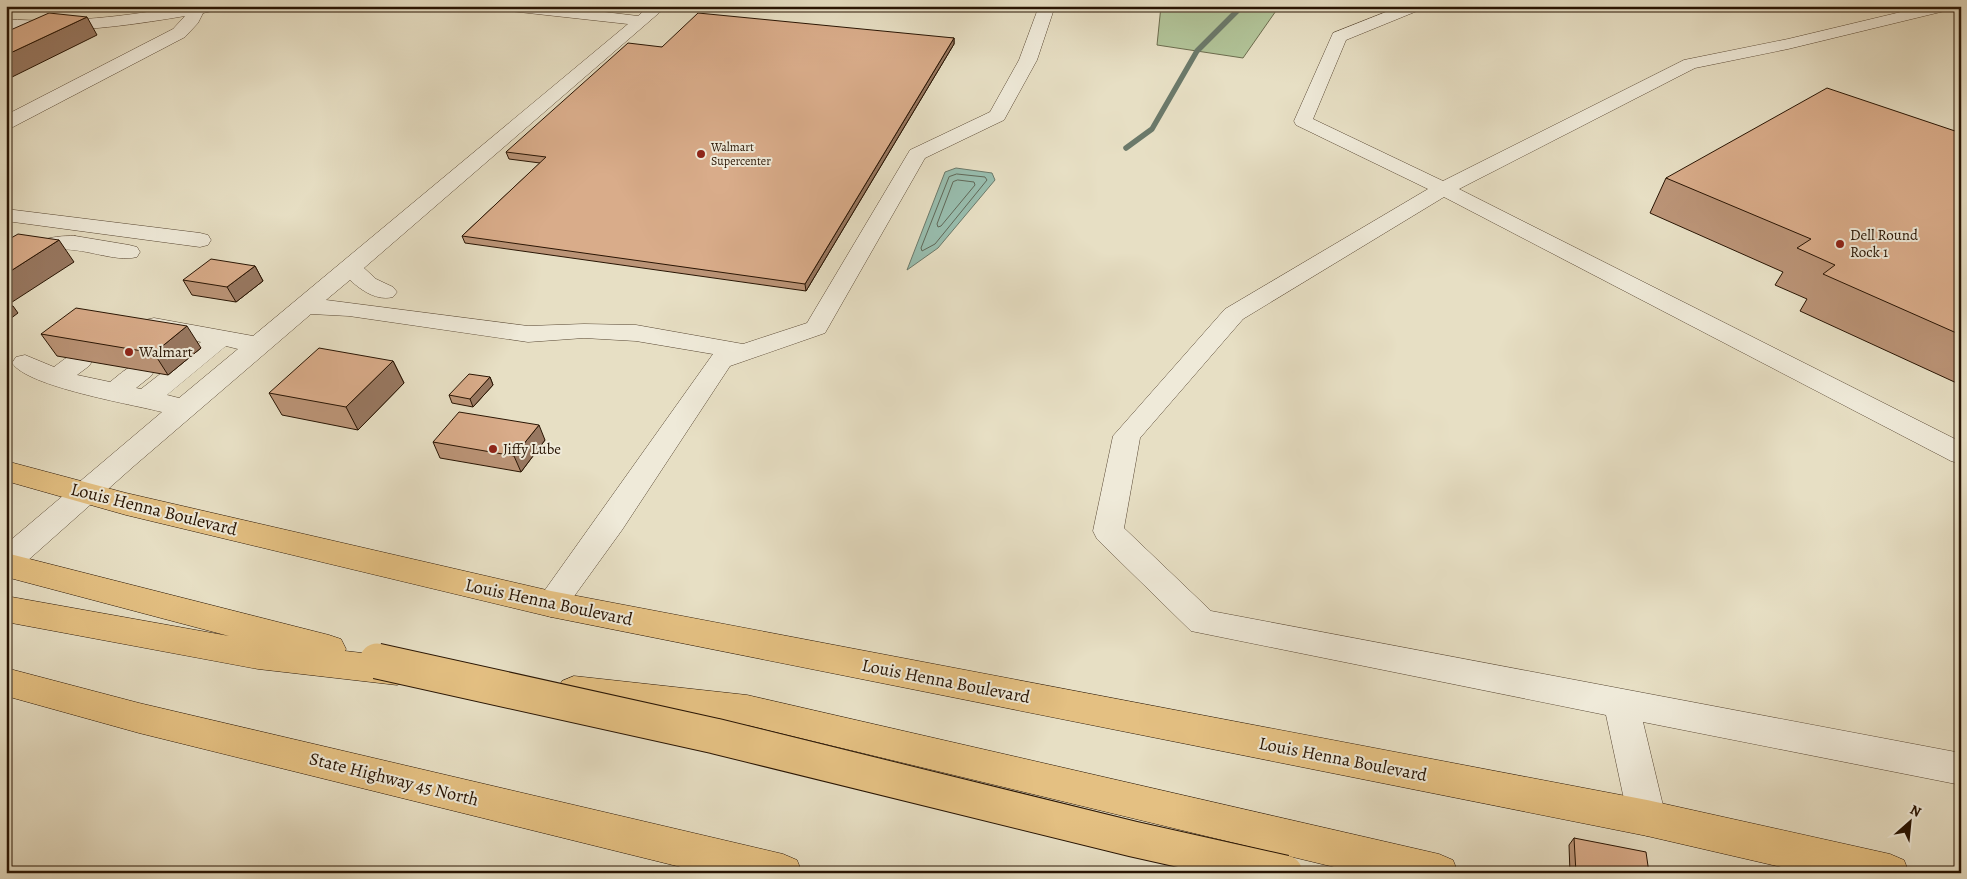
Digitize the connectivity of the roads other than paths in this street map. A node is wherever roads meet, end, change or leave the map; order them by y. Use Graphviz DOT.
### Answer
graph roads {
  1 [pos="216,6"];
  2 [pos="510,6"];
  3 [pos="659,6"];
  4 [pos="1047,6"];
  5 [pos="1416,6"];
  6 [pos="1947,6"];
  7 [pos="196,8"];
  8 [pos="642,21"];
  9 [pos="6,24"];
  10 [pos="6,123"];
  11 [pos="1443,189"];
  12 [pos="6,214"];
  13 [pos="200,240"];
  14 [pos="129,252"];
  15 [pos="6,267"];
  16 [pos="350,268"];
  17 [pos="385,292"];
  18 [pos="304,306"];
  19 [pos="162,333"];
  20 [pos="221,338"];
  21 [pos="259,345"];
  22 [pos="745,352"];
  23 [pos="80,360"];
  24 [pos="25,363"];
  25 [pos="114,365"];
  26 [pos="142,370"];
  27 [pos="56,378"];
  28 [pos="89,386"];
  29 [pos="116,392"];
  30 [pos="146,399"];
  31 [pos="184,408"];
  32 [pos="1961,454"];
  33 [pos="6,471"];
  34 [pos="86,493"];
  35 [pos="6,564"];
  36 [pos="551,604"];
  37 [pos="6,609"];
  38 [pos="6,682"];
  39 [pos="1621,703"];
  40 [pos="1961,769"];
  41 [pos="1647,818"];
  42 [pos="783,873"];
  43 [pos="1286,873"];
  44 [pos="1439,873"];
  45 [pos="1890,873"];
  1 -- 7 [label="street"];
  2 -- 8 [label="street"];
  3 -- 8 [label="street"];
  4 -- 22 [label="street"];
  5 -- 11 [label="street"];
  6 -- 11 [label="street"];
  7 -- 9 [label="street"];
  7 -- 10 [label="street"];
  8 -- 16 [label="street"];
  11 -- 32 [label="street"];
  11 -- 39 [label="street"];
  12 -- 13 [label="street"];
  14 -- 15 [label="street"];
  16 -- 17 [label="street"];
  16 -- 18 [label="street"];
  18 -- 21 [label="street"];
  18 -- 22 [label="street"];
  19 -- 20 [label="street"];
  20 -- 21 [label="street"];
  20 -- 30 [label="street"];
  21 -- 31 [label="street"];
  22 -- 36 [label="street"];
  23 -- 27 [label="street"];
  24 -- 27 [label="street"];
  25 -- 28 [label="street"];
  26 -- 29 [label="street"];
  27 -- 28 [label="street"];
  28 -- 29 [label="street"];
  29 -- 30 [label="street"];
  30 -- 31 [label="street"];
  31 -- 34 [label="street"];
  33 -- 34 [label="main road, Louis Henna Boulevard"];
  34 -- 35 [label="street"];
  34 -- 36 [label="main road, Louis Henna Boulevard"];
  35 -- 43 [label="main road, bridge"];
  36 -- 41 [label="main road, Louis Henna Boulevard"];
  37 -- 44 [label="main road, bridge"];
  38 -- 42 [label="main road, State Highway 45 North"];
  39 -- 40 [label="street"];
  39 -- 41 [label="street"];
  41 -- 45 [label="main road, Louis Henna Boulevard"];
}
